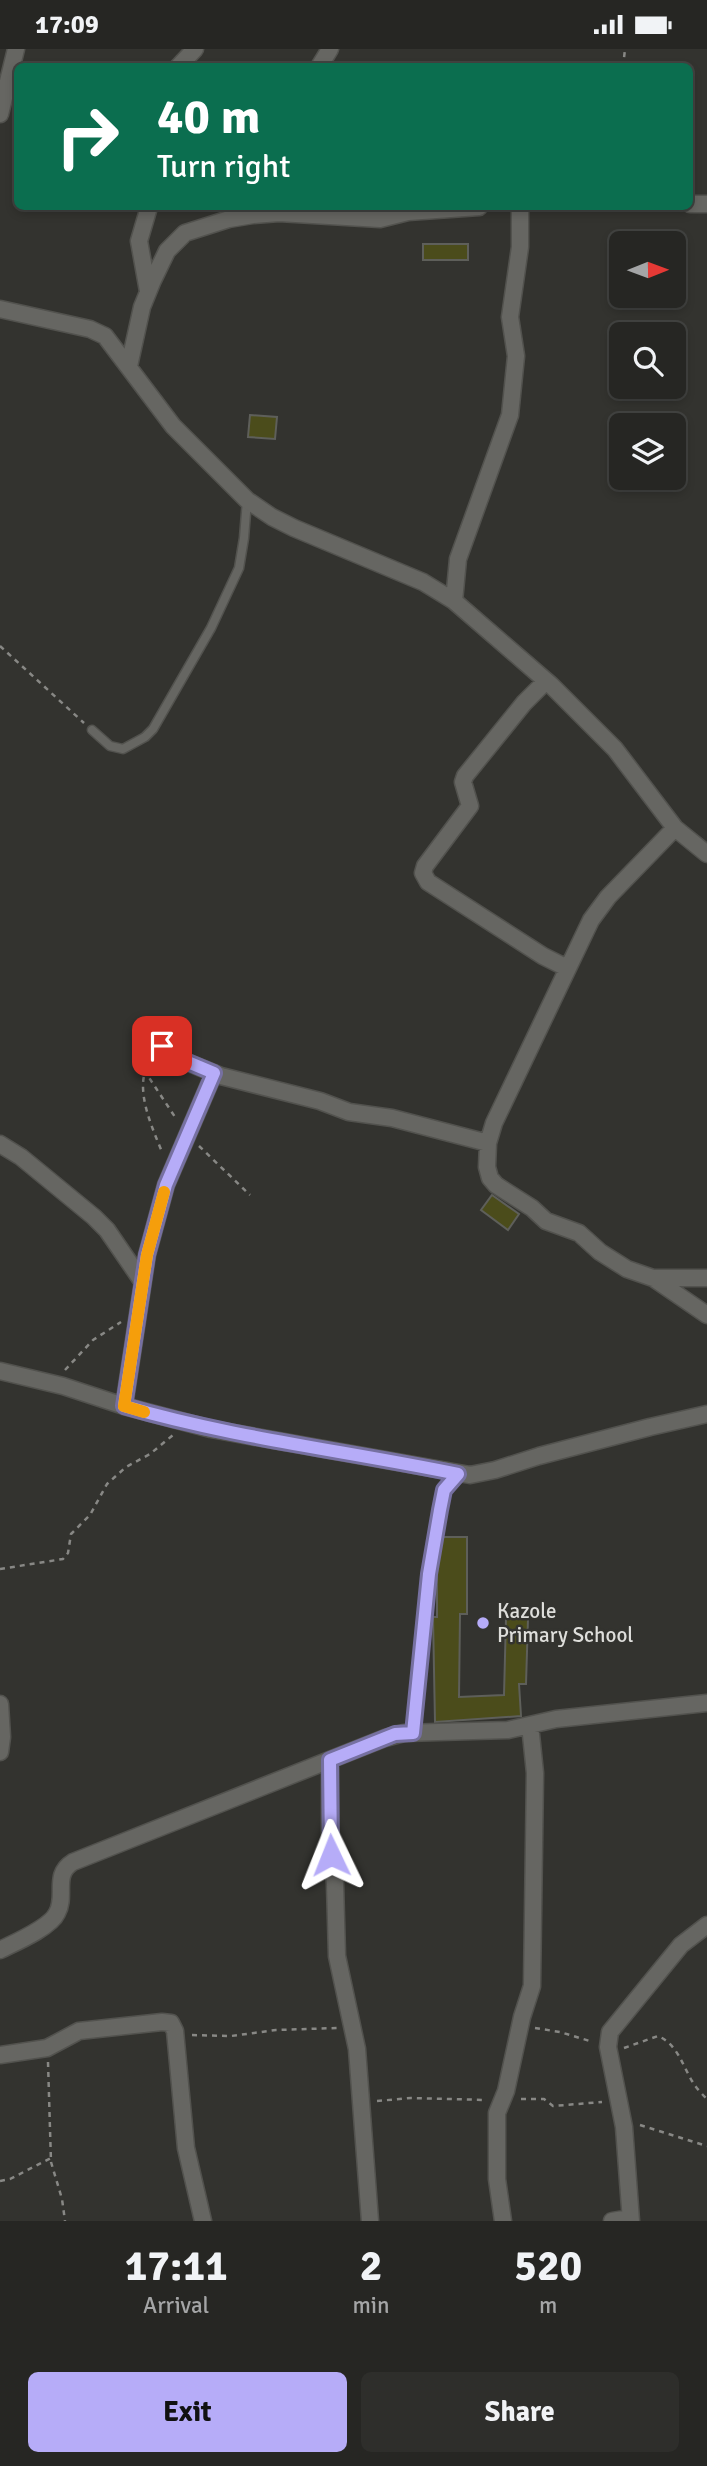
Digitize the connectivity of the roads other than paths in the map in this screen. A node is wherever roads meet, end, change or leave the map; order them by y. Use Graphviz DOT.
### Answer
graph roads {
  1 [pos="195,49"];
  2 [pos="182,63"];
  3 [pos="14,65"];
  4 [pos="7,110"];
  5 [pos="148,210"];
  6 [pos="428,210"];
  7 [pos="520,210"];
  8 [pos="328,211"];
  9 [pos="148,291"];
  10 [pos="0,309"];
  11 [pos="21,313"];
  12 [pos="0,320"];
  13 [pos="129,366"];
  14 [pos="247,500"];
  15 [pos="454,601"];
  16 [pos="546,681"];
  17 [pos="92,730"];
  18 [pos="675,828"];
  19 [pos="707,854"];
  20 [pos="567,968"];
  21 [pos="148,1035"];
  22 [pos="214,1073"];
  23 [pos="488,1143"];
  24 [pos="0,1144"];
  25 [pos="653,1278"];
  26 [pos="707,1278"];
  27 [pos="142,1281"];
  28 [pos="707,1315"];
  29 [pos="0,1371"];
  30 [pos="124,1406"];
  31 [pos="707,1415"];
  32 [pos="458,1474"];
  33 [pos="707,1703"];
  34 [pos="0,1704"];
  35 [pos="530,1725"];
  36 [pos="413,1733"];
  37 [pos="0,1752"];
  38 [pos="330,1760"];
  39 [pos="707,1924"];
  40 [pos="0,1950"];
  41 [pos="0,2055"];
  42 [pos="631,2219"];
  43 [pos="203,2221"];
  44 [pos="370,2221"];
  45 [pos="502,2221"];
  46 [pos="612,2221"];
  1 -- 2 [label="street"];
  3 -- 4 [label="street"];
  5 -- 9 [label="street"];
  6 -- 8 [label="street"];
  7 -- 15 [label="street"];
  8 -- 9 [label="street"];
  9 -- 13 [label="street"];
  10 -- 11 [label="street"];
  11 -- 12 [label="street"];
  11 -- 13 [label="street"];
  13 -- 14 [label="street"];
  14 -- 15 [label="street"];
  14 -- 17 [label="lane"];
  15 -- 16 [label="street"];
  16 -- 18 [label="street"];
  16 -- 20 [label="street"];
  18 -- 19 [label="street"];
  18 -- 20 [label="street"];
  20 -- 23 [label="street"];
  21 -- 22 [label="street"];
  22 -- 23 [label="street"];
  22 -- 27 [label="street"];
  23 -- 25 [label="street"];
  24 -- 27 [label="street"];
  25 -- 26 [label="street"];
  25 -- 28 [label="street"];
  27 -- 30 [label="street"];
  29 -- 30 [label="street"];
  30 -- 32 [label="street"];
  31 -- 32 [label="street"];
  32 -- 36 [label="lane"];
  33 -- 35 [label="street"];
  34 -- 37 [label="street"];
  35 -- 36 [label="street"];
  35 -- 45 [label="street"];
  36 -- 38 [label="street"];
  38 -- 40 [label="street"];
  38 -- 44 [label="street"];
  39 -- 42 [label="street"];
  41 -- 43 [label="street"];
  42 -- 46 [label="street"];
}
